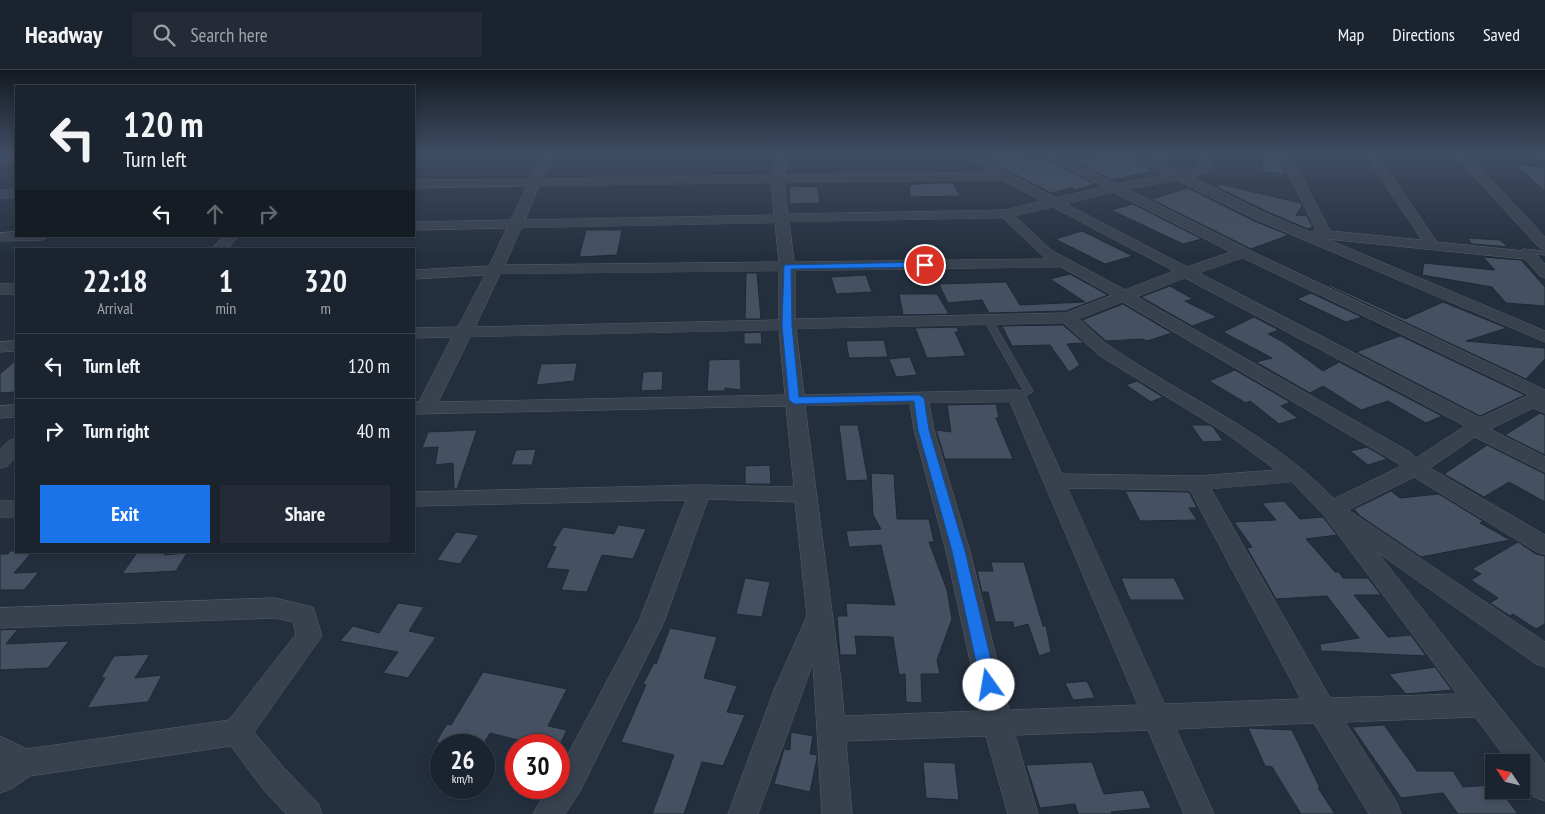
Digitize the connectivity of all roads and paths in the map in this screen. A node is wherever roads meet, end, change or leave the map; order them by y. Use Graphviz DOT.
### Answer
graph roads {
  1 [pos="532,188"];
  2 [pos="778,188"];
  3 [pos="1027,188"];
  4 [pos="1115,188"];
  5 [pos="1204,188"];
  6 [pos="1301,188"];
  7 [pos="1393,188"];
  8 [pos="1491,188"];
  9 [pos="0,194"];
  10 [pos="15,194"];
  11 [pos="1054,202"];
  12 [pos="1006,214"];
  13 [pos="781,218"];
  14 [pos="516,223"];
  15 [pos="415,226"];
  16 [pos="1296,232"];
  17 [pos="1325,235"];
  18 [pos="24,237"];
  19 [pos="231,237"];
  20 [pos="7,238"];
  21 [pos="1432,245"];
  22 [pos="1545,245"];
  23 [pos="220,248"];
  24 [pos="1244,253"];
  25 [pos="1545,253"];
  26 [pos="1529,255"];
  27 [pos="1064,263"];
  28 [pos="787,267"];
  29 [pos="495,270"];
  30 [pos="1186,272"];
  31 [pos="1545,273"];
  32 [pos="415,274"];
  33 [pos="0,289"];
  34 [pos="15,289"];
  35 [pos="1123,295"];
  36 [pos="1068,318"];
  37 [pos="988,320"];
  38 [pos="787,326"];
  39 [pos="462,332"];
  40 [pos="415,333"];
  41 [pos="1545,337"];
  42 [pos="15,346"];
  43 [pos="0,347"];
  44 [pos="1018,396"];
  45 [pos="919,398"];
  46 [pos="794,400"];
  47 [pos="1539,404"];
  48 [pos="420,408"];
  49 [pos="0,412"];
  50 [pos="15,412"];
  51 [pos="1477,428"];
  52 [pos="15,446"];
  53 [pos="0,461"];
  54 [pos="1545,464"];
  55 [pos="1415,468"];
  56 [pos="1296,475"];
  57 [pos="1054,481"];
  58 [pos="1198,483"];
  59 [pos="700,492"];
  60 [pos="805,495"];
  61 [pos="415,499"];
  62 [pos="15,508"];
  63 [pos="0,509"];
  64 [pos="1331,509"];
  65 [pos="1545,546"];
  66 [pos="820,616"];
  67 [pos="0,618"];
  68 [pos="1545,656"];
  69 [pos="1482,706"];
  70 [pos="1322,711"];
  71 [pos="1157,717"];
  72 [pos="998,723"];
  73 [pos="831,729"];
  74 [pos="237,732"];
  75 [pos="12,756"];
  76 [pos="0,779"];
  77 [pos="1545,786"];
  78 [pos="307,814"];
  79 [pos="548,814"];
  80 [pos="743,814"];
  81 [pos="837,814"];
  82 [pos="1023,814"];
  83 [pos="1198,814"];
  84 [pos="1386,814"];
  1 -- 14 [label="street"];
  2 -- 13 [label="street"];
  3 -- 11 [label="street"];
  4 -- 11 [label="street"];
  4 -- 24 [label="street"];
  5 -- 16 [label="street"];
  6 -- 17 [label="street"];
  7 -- 21 [label="street"];
  8 -- 22 [label="street"];
  9 -- 10 [label="street"];
  11 -- 12 [label="street"];
  11 -- 30 [label="street"];
  12 -- 13 [label="street"];
  12 -- 27 [label="street"];
  13 -- 14 [label="street"];
  13 -- 28 [label="street"];
  14 -- 15 [label="street"];
  14 -- 29 [label="street"];
  16 -- 17 [label="street"];
  16 -- 41 [label="street"];
  17 -- 21 [label="street"];
  18 -- 20 [label="street"];
  19 -- 23 [label="street"];
  21 -- 26 [label="street"];
  24 -- 30 [label="street"];
  24 -- 47 [label="street"];
  25 -- 26 [label="lane"];
  26 -- 31 [label="street"];
  27 -- 28 [label="street"];
  27 -- 35 [label="street"];
  28 -- 29 [label="street"];
  28 -- 38 [label="street"];
  29 -- 32 [label="street"];
  29 -- 39 [label="street"];
  30 -- 35 [label="street"];
  30 -- 51 [label="street"];
  33 -- 34 [label="street"];
  35 -- 36 [label="street"];
  35 -- 55 [label="street"];
  36 -- 37 [label="street"];
  36 -- 56 [label="street"];
  37 -- 38 [label="street"];
  37 -- 44 [label="lane"];
  38 -- 39 [label="street"];
  38 -- 46 [label="street"];
  39 -- 40 [label="street"];
  39 -- 48 [label="street"];
  42 -- 43 [label="street"];
  44 -- 45 [label="street"];
  44 -- 57 [label="street"];
  45 -- 46 [label="street"];
  45 -- 72 [label="street"];
  46 -- 48 [label="street"];
  46 -- 60 [label="street"];
  47 -- 51 [label="street"];
  49 -- 50 [label="street"];
  51 -- 54 [label="street"];
  51 -- 55 [label="street"];
  52 -- 53 [label="street"];
  55 -- 64 [label="street"];
  55 -- 65 [label="street"];
  56 -- 58 [label="street"];
  56 -- 64 [label="street"];
  57 -- 58 [label="street"];
  57 -- 71 [label="street"];
  58 -- 70 [label="street"];
  59 -- 60 [label="street"];
  59 -- 61 [label="street"];
  59 -- 79 [label="street"];
  60 -- 66 [label="street"];
  62 -- 63 [label="street"];
  64 -- 68 [label="street"];
  64 -- 69 [label="street"];
  66 -- 73 [label="street"];
  66 -- 80 [label="street"];
  67 -- 74 [label="street"];
  69 -- 70 [label="street"];
  69 -- 77 [label="street"];
  70 -- 71 [label="street"];
  70 -- 84 [label="street"];
  71 -- 72 [label="street"];
  71 -- 83 [label="street"];
  72 -- 73 [label="street"];
  72 -- 82 [label="street"];
  73 -- 81 [label="street"];
  74 -- 75 [label="street"];
  74 -- 78 [label="street"];
  75 -- 76 [label="street"];
}
